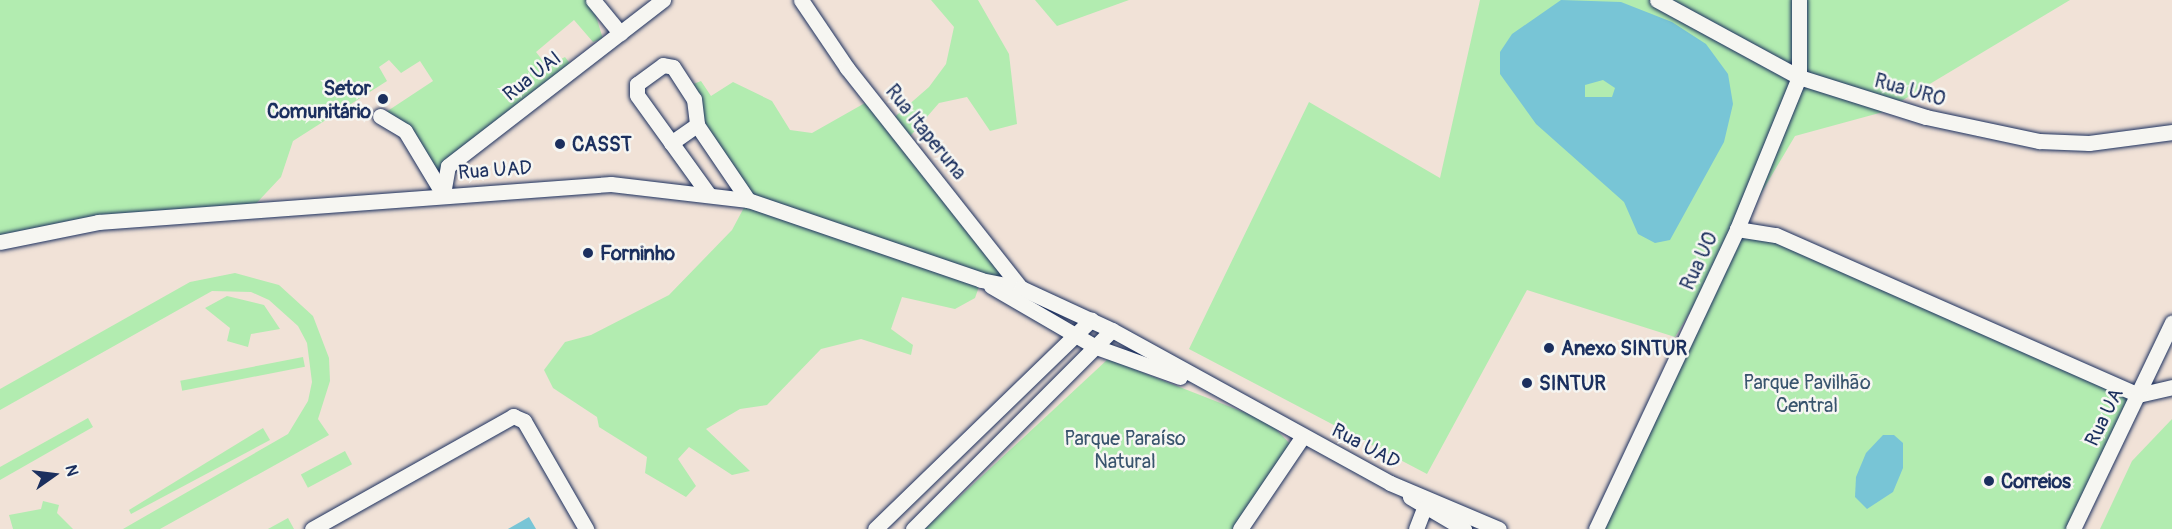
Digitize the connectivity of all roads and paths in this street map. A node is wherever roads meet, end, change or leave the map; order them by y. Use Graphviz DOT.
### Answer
graph roads {
  1 [pos="593,0"];
  2 [pos="663,0"];
  3 [pos="801,0"];
  4 [pos="1657,0"];
  5 [pos="1799,0"];
  6 [pos="620,33"];
  7 [pos="1799,77"];
  8 [pos="380,116"];
  9 [pos="697,125"];
  10 [pos="2172,132"];
  11 [pos="671,143"];
  12 [pos="443,194"];
  13 [pos="709,195"];
  14 [pos="748,200"];
  15 [pos="1737,229"];
  16 [pos="0,242"];
  17 [pos="981,280"];
  18 [pos="1021,288"];
  19 [pos="1091,320"];
  20 [pos="2172,322"];
  21 [pos="1112,330"];
  22 [pos="1077,336"];
  23 [pos="1096,347"];
  24 [pos="2172,387"];
  25 [pos="1218,390"];
  26 [pos="2138,395"];
  27 [pos="1303,436"];
  28 [pos="1390,483"];
  29 [pos="1424,508"];
  30 [pos="312,529"];
  31 [pos="586,529"];
  32 [pos="875,529"];
  33 [pos="913,529"];
  34 [pos="1240,529"];
  35 [pos="1416,529"];
  36 [pos="1464,529"];
  37 [pos="1499,529"];
  38 [pos="1596,529"];
  39 [pos="2073,529"];
  1 -- 6 [label="street"];
  2 -- 6 [label="street, Rua UAI"];
  3 -- 18 [label="street, Rua Itaperuna"];
  4 -- 7 [label="street, Rua URO"];
  5 -- 7 [label="street, Rua UO"];
  6 -- 12 [label="street, Rua UAI"];
  7 -- 10 [label="street, Rua URO"];
  7 -- 15 [label="street, Rua UO"];
  8 -- 12 [label="street"];
  9 -- 11 [label="street"];
  9 -- 11 [label="street"];
  9 -- 14 [label="street"];
  11 -- 13 [label="street"];
  12 -- 13 [label="street, Rua UAD"];
  12 -- 16 [label="street, Rua UAD"];
  13 -- 14 [label="street, Rua UAD"];
  14 -- 17 [label="street, Rua UAD"];
  15 -- 26 [label="street"];
  15 -- 38 [label="street, Rua UO"];
  17 -- 18 [label="street, Rua UAD"];
  17 -- 22 [label="street, Rua UAD"];
  18 -- 19 [label="street, Rua UAD"];
  19 -- 21 [label="street, Rua UAD"];
  19 -- 22 [label="street"];
  20 -- 26 [label="street, Rua UA"];
  21 -- 23 [label="street"];
  21 -- 25 [label="street, Rua UAD"];
  22 -- 23 [label="street, Rua UAD"];
  22 -- 32 [label="street"];
  23 -- 25 [label="street, Rua UAD"];
  23 -- 33 [label="street"];
  24 -- 26 [label="street"];
  25 -- 27 [label="street, Rua UAD"];
  26 -- 39 [label="street, Rua UA"];
  27 -- 28 [label="street, Rua UAD"];
  27 -- 34 [label="street"];
  28 -- 29 [label="street"];
  28 -- 37 [label="street, Rua UAD"];
  29 -- 35 [label="street"];
  29 -- 36 [label="street"];
  30 -- 31 [label="street"];
}
